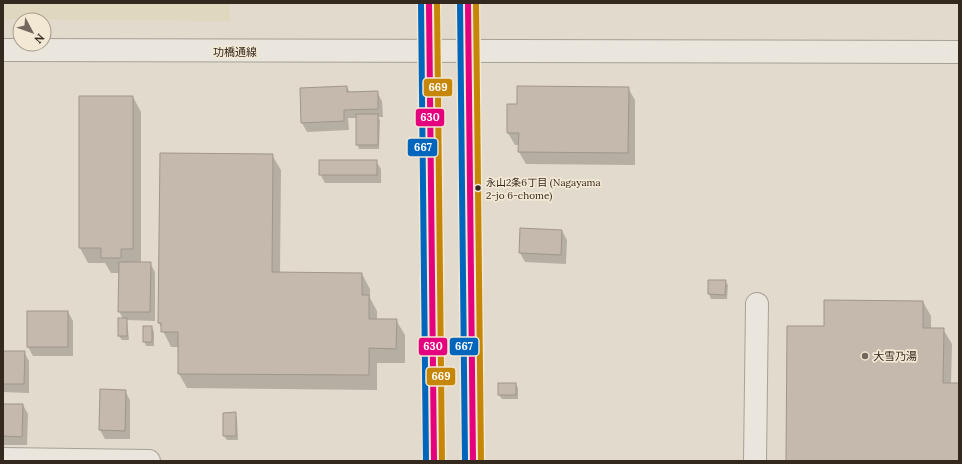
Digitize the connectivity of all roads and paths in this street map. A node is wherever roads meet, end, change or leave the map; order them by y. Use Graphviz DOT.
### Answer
graph roads {
  1 [pos="429,3"];
  2 [pos="468,3"];
  3 [pos="3,50"];
  4 [pos="429,52"];
  5 [pos="467,52"];
  6 [pos="959,52"];
  7 [pos="758,304"];
  8 [pos="3,459"];
  9 [pos="149,461"];
  10 [pos="434,461"];
  11 [pos="473,461"];
  12 [pos="755,461"];
  1 -- 4 [label="highway"];
  2 -- 5 [label="highway"];
  3 -- 4 [label="street, 功橋通線"];
  4 -- 5 [label="street, 功橋通線"];
  4 -- 10 [label="highway"];
  5 -- 6 [label="street, 功橋通線"];
  5 -- 11 [label="highway"];
  7 -- 12 [label="street"];
  8 -- 9 [label="street"];
}
